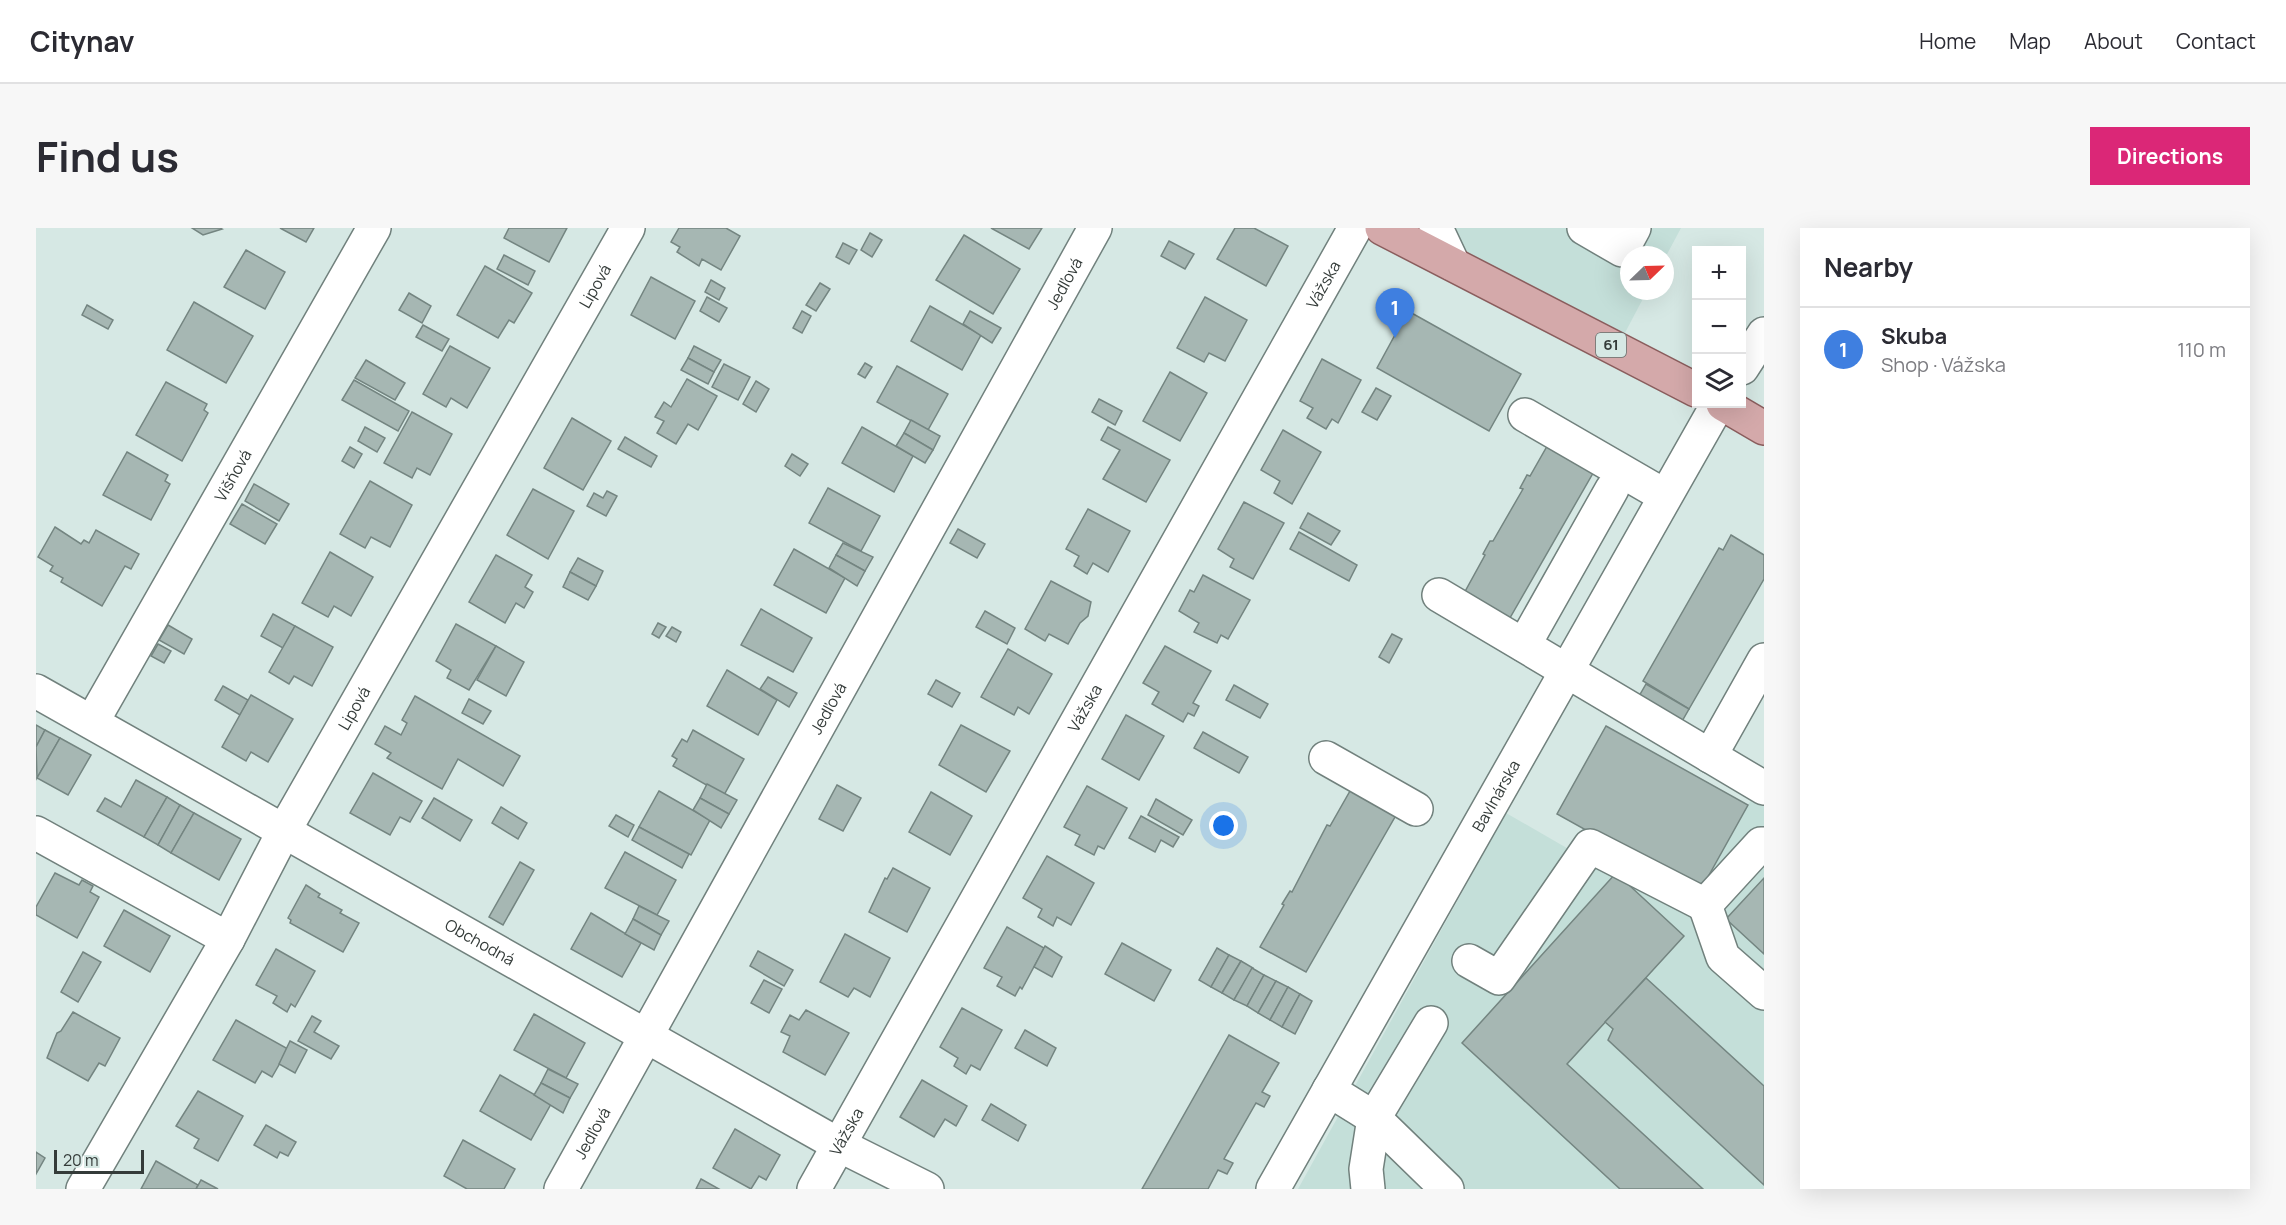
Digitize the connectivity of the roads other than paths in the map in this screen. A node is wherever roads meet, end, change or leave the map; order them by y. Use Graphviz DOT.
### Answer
graph roads {
  1 [pos="374,228"];
  2 [pos="627,228"];
  3 [pos="1095,228"];
  4 [pos="1355,228"];
  5 [pos="1382,228"];
  6 [pos="1436,228"];
  7 [pos="1584,228"];
  8 [pos="1634,228"];
  9 [pos="1453,264"];
  10 [pos="1764,334"];
  11 [pos="1746,362"];
  12 [pos="1692,388"];
  13 [pos="1716,408"];
  14 [pos="1730,408"];
  15 [pos="1525,415"];
  16 [pos="1764,428"];
  17 [pos="1612,489"];
  18 [pos="1665,496"];
  19 [pos="1439,595"];
  20 [pos="1524,645"];
  21 [pos="1764,660"];
  22 [pos="1566,670"];
  23 [pos="36,691"];
  24 [pos="92,722"];
  25 [pos="1710,756"];
  26 [pos="1326,758"];
  27 [pos="1764,788"];
  28 [pos="1416,809"];
  29 [pos="285,829"];
  30 [pos="36,833"];
  31 [pos="1764,844"];
  32 [pos="1705,905"];
  33 [pos="228,939"];
  34 [pos="1469,961"];
  35 [pos="1764,993"];
  36 [pos="1431,1023"];
  37 [pos="648,1035"];
  38 [pos="1329,1090"];
  39 [pos="1374,1118"];
  40 [pos="839,1145"];
  41 [pos="83,1189"];
  42 [pos="561,1189"];
  43 [pos="814,1189"];
  44 [pos="927,1189"];
  45 [pos="1273,1189"];
  46 [pos="1368,1189"];
  47 [pos="1447,1189"];
  1 -- 24 [label="street, Višňová"];
  2 -- 29 [label="street, Lipová"];
  3 -- 37 [label="street, Jedľová"];
  4 -- 40 [label="street, Vážska"];
  5 -- 9 [label="main road, 61"];
  6 -- 9 [label="street"];
  7 -- 8 [label="street"];
  9 -- 12 [label="main road, 61"];
  10 -- 11 [label="street"];
  13 -- 18 [label="street, Bavlnárska"];
  14 -- 16 [label="main road"];
  15 -- 18 [label="street"];
  17 -- 20 [label="street"];
  18 -- 22 [label="street, Bavlnárska"];
  19 -- 20 [label="street"];
  20 -- 22 [label="street"];
  21 -- 25 [label="street"];
  22 -- 25 [label="street"];
  22 -- 38 [label="street, Bavlnárska"];
  23 -- 24 [label="street, Obchodná"];
  24 -- 29 [label="street, Obchodná"];
  25 -- 27 [label="street"];
  26 -- 28 [label="street"];
  29 -- 33 [label="street, Lipová"];
  29 -- 37 [label="street, Obchodná"];
  30 -- 33 [label="street"];
  31 -- 32 [label="street"];
  32 -- 34 [label="street"];
  32 -- 35 [label="street"];
  33 -- 41 [label="street, Lipová"];
  36 -- 39 [label="street"];
  37 -- 40 [label="street, Obchodná"];
  37 -- 42 [label="street, Jedľová"];
  38 -- 39 [label="street"];
  38 -- 45 [label="street, Bavlnárska"];
  39 -- 46 [label="street"];
  39 -- 47 [label="street"];
  40 -- 43 [label="street, Vážska"];
  40 -- 44 [label="street, Obchodná"];
}
